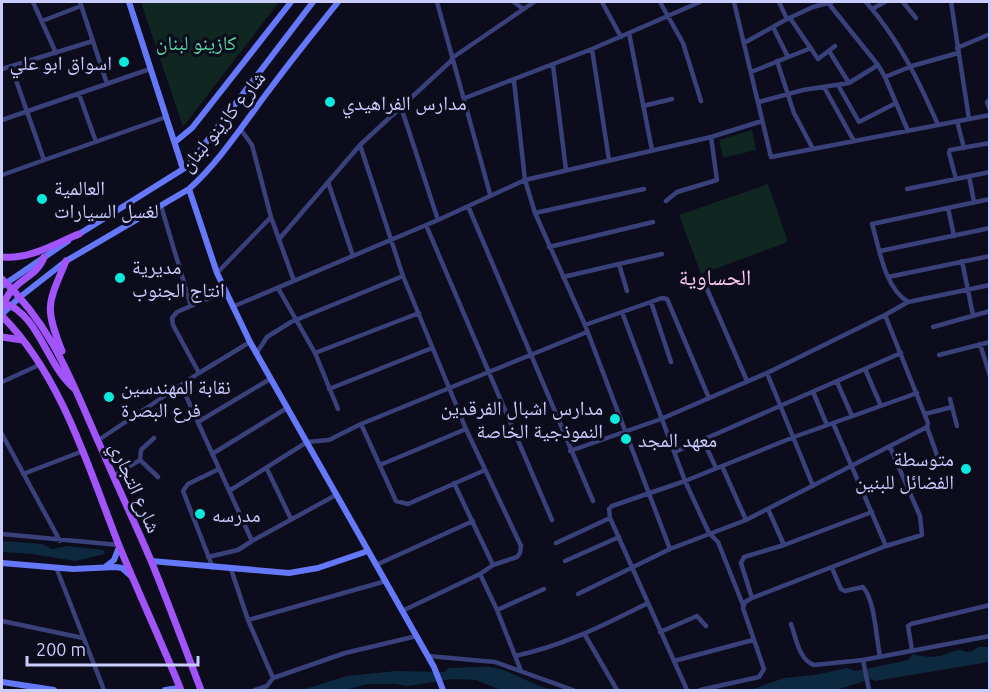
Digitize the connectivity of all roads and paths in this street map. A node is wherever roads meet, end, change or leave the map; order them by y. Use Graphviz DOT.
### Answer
graph roads {
  1 [pos="33,2"];
  2 [pos="129,2"];
  3 [pos="291,2"];
  4 [pos="313,2"];
  5 [pos="338,2"];
  6 [pos="437,2"];
  7 [pos="514,2"];
  8 [pos="534,2"];
  9 [pos="602,2"];
  10 [pos="660,2"];
  11 [pos="700,2"];
  12 [pos="734,2"];
  13 [pos="779,2"];
  14 [pos="810,2"];
  15 [pos="866,2"];
  16 [pos="885,2"];
  17 [pos="903,2"];
  18 [pos="951,2"];
  19 [pos="82,3"];
  20 [pos="831,3"];
  21 [pos="813,8"];
  22 [pos="523,9"];
  23 [pos="872,9"];
  24 [pos="668,15"];
  25 [pos="916,18"];
  26 [pos="789,19"];
  27 [pos="42,21"];
  28 [pos="773,27"];
  29 [pos="629,33"];
  30 [pos="990,34"];
  31 [pos="621,37"];
  32 [pos="93,41"];
  33 [pos="744,43"];
  34 [pos="835,46"];
  35 [pos="811,48"];
  36 [pos="592,49"];
  37 [pos="829,51"];
  38 [pos="958,51"];
  39 [pos="56,52"];
  40 [pos="788,57"];
  41 [pos="452,59"];
  42 [pos="777,61"];
  43 [pos="553,65"];
  44 [pos="878,65"];
  45 [pos="12,66"];
  46 [pos="912,66"];
  47 [pos="2,69"];
  48 [pos="150,69"];
  49 [pos="751,72"];
  50 [pos="885,77"];
  51 [pos="514,81"];
  52 [pos="849,83"];
  53 [pos="107,84"];
  54 [pos="838,85"];
  55 [pos="824,87"];
  56 [pos="79,94"];
  57 [pos="787,95"];
  58 [pos="465,98"];
  59 [pos="672,99"];
  60 [pos="990,99"];
  61 [pos="701,101"];
  62 [pos="759,102"];
  63 [pos="896,103"];
  64 [pos="643,106"];
  65 [pos="401,107"];
  66 [pos="990,110"];
  67 [pos="28,111"];
  68 [pos="990,115"];
  69 [pos="166,117"];
  70 [pos="969,118"];
  71 [pos="2,120"];
  72 [pos="762,121"];
  73 [pos="957,121"];
  74 [pos="938,125"];
  75 [pos="241,130"];
  76 [pos="908,130"];
  77 [pos="711,136"];
  78 [pos="854,141"];
  79 [pos="96,142"];
  80 [pos="175,142"];
  81 [pos="990,143"];
  82 [pos="360,145"];
  83 [pos="964,148"];
  84 [pos="813,149"];
  85 [pos="652,150"];
  86 [pos="44,160"];
  87 [pos="609,160"];
  88 [pos="183,170"];
  89 [pos="566,170"];
  90 [pos="990,172"];
  91 [pos="2,175"];
  92 [pos="969,177"];
  93 [pos="956,179"];
  94 [pos="525,180"];
  95 [pos="328,182"];
  96 [pos="189,189"];
  97 [pos="644,189"];
  98 [pos="907,189"];
  99 [pos="490,194"];
  100 [pos="990,199"];
  101 [pos="666,201"];
  102 [pos="974,202"];
  103 [pos="161,206"];
  104 [pos="468,206"];
  105 [pos="948,208"];
  106 [pos="535,213"];
  107 [pos="271,217"];
  108 [pos="438,220"];
  109 [pos="654,222"];
  110 [pos="426,225"];
  111 [pos="990,228"];
  112 [pos="79,234"];
  113 [pos="954,236"];
  114 [pos="280,238"];
  115 [pos="390,239"];
  116 [pos="549,247"];
  117 [pos="880,251"];
  118 [pos="662,254"];
  119 [pos="353,255"];
  120 [pos="2,256"];
  121 [pos="990,256"];
  122 [pos="44,257"];
  123 [pos="66,261"];
  124 [pos="962,261"];
  125 [pos="619,264"];
  126 [pos="218,273"];
  127 [pos="403,276"];
  128 [pos="563,277"];
  129 [pos="888,277"];
  130 [pos="294,281"];
  131 [pos="5,284"];
  132 [pos="990,285"];
  133 [pos="278,288"];
  134 [pos="707,289"];
  135 [pos="966,290"];
  136 [pos="225,291"];
  137 [pos="627,291"];
  138 [pos="20,297"];
  139 [pos="3,301"];
  140 [pos="651,302"];
  141 [pos="908,302"];
  142 [pos="12,305"];
  143 [pos="192,306"];
  144 [pos="232,308"];
  145 [pos="990,311"];
  146 [pos="622,312"];
  147 [pos="419,313"];
  148 [pos="2,315"];
  149 [pos="885,315"];
  150 [pos="973,315"];
  151 [pos="296,320"];
  152 [pos="585,325"];
  153 [pos="933,327"];
  154 [pos="587,332"];
  155 [pos="2,337"];
  156 [pos="22,340"];
  157 [pos="250,342"];
  158 [pos="990,342"];
  159 [pos="981,344"];
  160 [pos="432,348"];
  161 [pos="315,353"];
  162 [pos="901,353"];
  163 [pos="256,354"];
  164 [pos="939,355"];
  165 [pos="531,356"];
  166 [pos="671,362"];
  167 [pos="39,365"];
  168 [pos="988,367"];
  169 [pos="864,369"];
  170 [pos="199,372"];
  171 [pos="489,372"];
  172 [pos="69,373"];
  173 [pos="767,373"];
  174 [pos="990,376"];
  175 [pos="270,379"];
  176 [pos="747,381"];
  177 [pos="2,382"];
  178 [pos="837,382"];
  179 [pos="181,385"];
  180 [pos="450,388"];
  181 [pos="329,389"];
  182 [pos="77,390"];
  183 [pos="813,392"];
  184 [pos="917,393"];
  185 [pos="709,398"];
  186 [pos="950,399"];
  187 [pos="782,406"];
  188 [pos="881,406"];
  189 [pos="952,407"];
  190 [pos="287,408"];
  191 [pos="338,409"];
  192 [pos="925,414"];
  193 [pos="852,416"];
  194 [pos="661,419"];
  195 [pos="198,422"];
  196 [pos="361,424"];
  197 [pos="830,424"];
  198 [pos="957,426"];
  199 [pos="927,427"];
  200 [pos="466,429"];
  201 [pos="626,431"];
  202 [pos="2,434"];
  203 [pos="794,437"];
  204 [pos="154,438"];
  205 [pos="703,440"];
  206 [pos="97,441"];
  207 [pos="307,442"];
  208 [pos="890,447"];
  209 [pos="83,451"];
  210 [pos="570,451"];
  211 [pos="675,452"];
  212 [pos="212,454"];
  213 [pos="938,458"];
  214 [pos="140,460"];
  215 [pos="380,465"];
  216 [pos="722,465"];
  217 [pos="852,466"];
  218 [pos="716,468"];
  219 [pos="219,469"];
  220 [pos="267,469"];
  221 [pos="485,470"];
  222 [pos="23,474"];
  223 [pos="113,476"];
  224 [pos="158,477"];
  225 [pos="685,481"];
  226 [pos="454,483"];
  227 [pos="813,486"];
  228 [pos="229,491"];
  229 [pos="649,494"];
  230 [pos="336,495"];
  231 [pos="593,501"];
  232 [pos="768,508"];
  233 [pos="872,512"];
  234 [pos="610,518"];
  235 [pos="291,519"];
  236 [pos="552,520"];
  237 [pos="746,520"];
  238 [pos="473,521"];
  239 [pos="710,533"];
  240 [pos="2,534"];
  241 [pos="619,537"];
  242 [pos="60,541"];
  243 [pos="252,541"];
  244 [pos="556,543"];
  245 [pos="119,545"];
  246 [pos="784,545"];
  247 [pos="885,546"];
  248 [pos="670,549"];
  249 [pos="368,551"];
  250 [pos="208,557"];
  251 [pos="151,561"];
  252 [pos="565,561"];
  253 [pos="2,563"];
  254 [pos="376,565"];
  255 [pos="493,565"];
  256 [pos="56,567"];
  257 [pos="632,567"];
  258 [pos="105,568"];
  259 [pos="213,568"];
  260 [pos="832,568"];
  261 [pos="231,569"];
  262 [pos="480,574"];
  263 [pos="135,580"];
  264 [pos="386,581"];
  265 [pos="544,589"];
  266 [pos="578,594"];
  267 [pos="752,598"];
  268 [pos="648,603"];
  269 [pos="744,605"];
  270 [pos="990,605"];
  271 [pos="497,610"];
  272 [pos="402,611"];
  273 [pos="248,620"];
  274 [pos="2,621"];
  275 [pos="791,624"];
  276 [pos="706,626"];
  277 [pos="660,632"];
  278 [pos="585,635"];
  279 [pos="417,636"];
  280 [pos="990,636"];
  281 [pos="83,638"];
  282 [pos="753,640"];
  283 [pos="912,650"];
  284 [pos="428,656"];
  285 [pos="515,656"];
  286 [pos="879,657"];
  287 [pos="863,660"];
  288 [pos="674,661"];
  289 [pos="522,671"];
  290 [pos="273,678"];
  291 [pos="2,682"];
  292 [pos="441,687"];
  293 [pos="180,689"];
  294 [pos="54,690"];
  295 [pos="104,690"];
  296 [pos="165,690"];
  297 [pos="201,690"];
  298 [pos="255,690"];
  299 [pos="573,690"];
  300 [pos="617,690"];
  301 [pos="687,690"];
  302 [pos="700,690"];
  303 [pos="869,690"];
  1 -- 27 [label="street"];
  2 -- 48 [label="street"];
  3 -- 80 [label="street"];
  4 -- 88 [label="street, شارع كازينو لبنان"];
  5 -- 75 [label="street, شارع كازينو لبنان"];
  6 -- 41 [label="street"];
  7 -- 22 [label="street"];
  8 -- 22 [label="street"];
  9 -- 31 [label="street"];
  10 -- 24 [label="street"];
  11 -- 24 [label="street"];
  12 -- 33 [label="street"];
  13 -- 26 [label="street"];
  14 -- 21 [label="street"];
  15 -- 23 [label="street"];
  16 -- 23 [label="street"];
  17 -- 25 [label="street"];
  18 -- 38 [label="street"];
  19 -- 27 [label="street"];
  19 -- 32 [label="street"];
  20 -- 21 [label="street"];
  20 -- 44 [label="street"];
  21 -- 26 [label="street"];
  22 -- 41 [label="street"];
  23 -- 46 [label="street"];
  24 -- 29 [label="street"];
  24 -- 61 [label="street"];
  26 -- 28 [label="street"];
  26 -- 35 [label="street"];
  27 -- 39 [label="street"];
  28 -- 33 [label="street"];
  28 -- 40 [label="street"];
  29 -- 31 [label="street"];
  29 -- 64 [label="street"];
  30 -- 38 [label="street"];
  31 -- 36 [label="street"];
  32 -- 39 [label="street"];
  32 -- 53 [label="street"];
  33 -- 49 [label="street"];
  34 -- 37 [label="street"];
  35 -- 37 [label="street"];
  35 -- 40 [label="street"];
  36 -- 43 [label="street"];
  36 -- 87 [label="street"];
  37 -- 52 [label="street"];
  38 -- 46 [label="street"];
  38 -- 70 [label="street"];
  39 -- 45 [label="street"];
  40 -- 42 [label="street"];
  41 -- 58 [label="street"];
  41 -- 65 [label="street"];
  42 -- 49 [label="street"];
  42 -- 57 [label="street"];
  43 -- 51 [label="street"];
  43 -- 89 [label="street"];
  44 -- 50 [label="street"];
  44 -- 52 [label="street"];
  45 -- 47 [label="street"];
  45 -- 67 [label="street"];
  46 -- 50 [label="street"];
  46 -- 74 [label="street"];
  48 -- 53 [label="street"];
  48 -- 69 [label="street"];
  49 -- 62 [label="street"];
  50 -- 63 [label="street"];
  51 -- 58 [label="street"];
  51 -- 94 [label="street"];
  52 -- 54 [label="street"];
  53 -- 56 [label="street"];
  54 -- 55 [label="street"];
  54 -- 63 [label="street"];
  55 -- 57 [label="street"];
  55 -- 78 [label="street"];
  56 -- 67 [label="street"];
  56 -- 79 [label="street"];
  57 -- 62 [label="street"];
  57 -- 84 [label="street"];
  58 -- 99 [label="street"];
  59 -- 64 [label="street"];
  60 -- 66 [label="street"];
  62 -- 72 [label="street"];
  63 -- 76 [label="street"];
  64 -- 85 [label="street"];
  65 -- 82 [label="street"];
  65 -- 108 [label="street"];
  67 -- 71 [label="street"];
  67 -- 86 [label="street"];
  68 -- 70 [label="street"];
  69 -- 79 [label="street"];
  69 -- 80 [label="street"];
  70 -- 73 [label="street"];
  72 -- 77 [label="street"];
  72 -- 84 [label="street"];
  73 -- 74 [label="street"];
  73 -- 83 [label="street"];
  74 -- 76 [label="street"];
  75 -- 96 [label="street, شارع كازينو لبنان"];
  75 -- 107 [label="street"];
  76 -- 78 [label="street"];
  77 -- 85 [label="street"];
  77 -- 101 [label="street"];
  78 -- 84 [label="street"];
  79 -- 86 [label="street"];
  80 -- 88 [label="street"];
  81 -- 83 [label="street"];
  82 -- 95 [label="street"];
  82 -- 115 [label="street"];
  83 -- 93 [label="street"];
  85 -- 87 [label="street"];
  86 -- 91 [label="street"];
  87 -- 89 [label="street"];
  88 -- 112 [label="street, شارع كازينو لبنان"];
  89 -- 94 [label="street"];
  90 -- 92 [label="street"];
  92 -- 93 [label="street"];
  92 -- 102 [label="street"];
  93 -- 98 [label="street"];
  94 -- 99 [label="street"];
  94 -- 106 [label="street"];
  95 -- 114 [label="street"];
  95 -- 119 [label="street"];
  96 -- 103 [label="street, شارع كازينو لبنان"];
  96 -- 126 [label="street"];
  97 -- 106 [label="street"];
  99 -- 104 [label="street"];
  100 -- 102 [label="street"];
  102 -- 105 [label="street"];
  103 -- 123 [label="street, شارع كازينو لبنان"];
  103 -- 143 [label="street"];
  104 -- 108 [label="street"];
  104 -- 165 [label="street"];
  105 -- 113 [label="street"];
  105 -- 117 [label="street"];
  106 -- 116 [label="street"];
  107 -- 114 [label="street"];
  107 -- 126 [label="street"];
  108 -- 110 [label="street"];
  109 -- 116 [label="street"];
  110 -- 115 [label="street"];
  110 -- 171 [label="street"];
  111 -- 113 [label="street"];
  112 -- 120 [label="main road"];
  112 -- 122 [label="street, شارع كازينو لبنان"];
  113 -- 117 [label="street"];
  114 -- 130 [label="street"];
  115 -- 119 [label="street"];
  115 -- 127 [label="street"];
  116 -- 128 [label="street"];
  117 -- 129 [label="street"];
  118 -- 125 [label="street"];
  119 -- 130 [label="street"];
  121 -- 124 [label="street"];
  122 -- 131 [label="main road"];
  123 -- 138 [label="street, شارع كازينو لبنان"];
  123 -- 172 [label="main road"];
  124 -- 129 [label="street"];
  124 -- 135 [label="street"];
  125 -- 128 [label="street"];
  125 -- 137 [label="street"];
  126 -- 136 [label="street"];
  127 -- 147 [label="street"];
  127 -- 151 [label="street"];
  128 -- 152 [label="street"];
  129 -- 141 [label="street"];
  130 -- 133 [label="street"];
  131 -- 138 [label="main road, شارع التجاري"];
  131 -- 139 [label="main road"];
  132 -- 135 [label="street"];
  133 -- 144 [label="street"];
  133 -- 151 [label="street"];
  134 -- 176 [label="street"];
  135 -- 141 [label="street"];
  135 -- 150 [label="street"];
  136 -- 143 [label="street"];
  136 -- 144 [label="street"];
  138 -- 139 [label="main road"];
  138 -- 142 [label="street, شارع كازينو لبنان"];
  138 -- 172 [label="main road, شارع التجاري"];
  139 -- 142 [label="main road"];
  140 -- 146 [label="street"];
  140 -- 166 [label="street"];
  140 -- 185 [label="street"];
  141 -- 149 [label="street"];
  142 -- 148 [label="street, شارع كازينو لبنان"];
  142 -- 182 [label="main road"];
  143 -- 170 [label="street"];
  144 -- 157 [label="street"];
  145 -- 150 [label="street"];
  146 -- 152 [label="street"];
  146 -- 194 [label="street"];
  147 -- 160 [label="street"];
  147 -- 161 [label="street"];
  148 -- 156 [label="main road, شارع التجاري"];
  149 -- 162 [label="street"];
  149 -- 173 [label="street"];
  150 -- 153 [label="street"];
  151 -- 161 [label="street"];
  151 -- 163 [label="street"];
  152 -- 154 [label="street"];
  154 -- 165 [label="street"];
  154 -- 201 [label="street"];
  155 -- 156 [label="main road"];
  156 -- 167 [label="main road, شارع التجاري"];
  157 -- 163 [label="street"];
  157 -- 170 [label="street"];
  158 -- 159 [label="street"];
  159 -- 164 [label="street"];
  159 -- 168 [label="street"];
  160 -- 180 [label="street"];
  160 -- 181 [label="street"];
  161 -- 181 [label="street"];
  162 -- 169 [label="street"];
  162 -- 184 [label="street"];
  163 -- 175 [label="street"];
  165 -- 171 [label="street"];
  165 -- 210 [label="street"];
  167 -- 177 [label="street"];
  167 -- 209 [label="main road, شارع التجاري"];
  168 -- 174 [label="street"];
  169 -- 178 [label="street"];
  169 -- 188 [label="street"];
  170 -- 179 [label="street"];
  171 -- 180 [label="street"];
  171 -- 236 [label="street"];
  172 -- 182 [label="main road, شارع التجاري"];
  173 -- 176 [label="street"];
  173 -- 187 [label="street"];
  175 -- 190 [label="street"];
  175 -- 195 [label="street"];
  176 -- 185 [label="street"];
  178 -- 183 [label="street"];
  178 -- 193 [label="street"];
  179 -- 195 [label="street"];
  179 -- 206 [label="street"];
  180 -- 196 [label="street"];
  180 -- 200 [label="street"];
  181 -- 191 [label="street"];
  182 -- 206 [label="main road, شارع التجاري"];
  183 -- 187 [label="street"];
  183 -- 197 [label="street"];
  184 -- 188 [label="street"];
  184 -- 192 [label="street"];
  185 -- 194 [label="street"];
  186 -- 189 [label="street"];
  187 -- 203 [label="street"];
  187 -- 205 [label="street"];
  188 -- 193 [label="street"];
  189 -- 192 [label="street"];
  189 -- 198 [label="street"];
  190 -- 207 [label="street"];
  190 -- 212 [label="street"];
  192 -- 199 [label="street"];
  193 -- 197 [label="street"];
  194 -- 201 [label="street"];
  194 -- 211 [label="street"];
  195 -- 212 [label="street"];
  196 -- 207 [label="street"];
  196 -- 215 [label="street"];
  197 -- 203 [label="street"];
  197 -- 217 [label="street"];
  199 -- 208 [label="street"];
  199 -- 213 [label="street"];
  200 -- 215 [label="street"];
  200 -- 221 [label="street"];
  201 -- 210 [label="street"];
  201 -- 229 [label="street"];
  202 -- 222 [label="street"];
  203 -- 216 [label="street"];
  203 -- 227 [label="street"];
  204 -- 214 [label="street"];
  205 -- 211 [label="street"];
  205 -- 218 [label="street"];
  206 -- 223 [label="main road, شارع التجاري"];
  207 -- 220 [label="street"];
  207 -- 230 [label="street"];
  208 -- 217 [label="street"];
  208 -- 247 [label="street"];
  209 -- 222 [label="street"];
  209 -- 245 [label="main road, شارع التجاري"];
  210 -- 231 [label="street"];
  211 -- 225 [label="street"];
  212 -- 219 [label="street"];
  214 -- 223 [label="street"];
  214 -- 224 [label="street"];
  215 -- 226 [label="street"];
  216 -- 218 [label="street"];
  216 -- 237 [label="street"];
  217 -- 227 [label="street"];
  217 -- 233 [label="street"];
  218 -- 225 [label="street"];
  219 -- 228 [label="street"];
  219 -- 250 [label="street"];
  220 -- 228 [label="street"];
  220 -- 235 [label="street"];
  221 -- 226 [label="street"];
  221 -- 255 [label="street"];
  222 -- 242 [label="street"];
  223 -- 251 [label="main road, شارع التجاري"];
  225 -- 229 [label="street"];
  225 -- 239 [label="street"];
  226 -- 238 [label="street"];
  227 -- 232 [label="street"];
  228 -- 243 [label="street"];
  229 -- 234 [label="street"];
  229 -- 248 [label="street"];
  230 -- 235 [label="street"];
  230 -- 249 [label="street"];
  232 -- 237 [label="street"];
  232 -- 246 [label="street"];
  233 -- 246 [label="street"];
  233 -- 247 [label="street"];
  234 -- 241 [label="street"];
  234 -- 244 [label="street"];
  235 -- 243 [label="street"];
  237 -- 239 [label="street"];
  238 -- 254 [label="street"];
  238 -- 255 [label="street"];
  239 -- 248 [label="street"];
  239 -- 269 [label="street"];
  240 -- 242 [label="street"];
  241 -- 252 [label="street"];
  241 -- 257 [label="street"];
  242 -- 245 [label="street"];
  243 -- 250 [label="street"];
  245 -- 258 [label="street"];
  245 -- 263 [label="main road, شارع التجاري"];
  246 -- 267 [label="street"];
  247 -- 260 [label="street"];
  248 -- 257 [label="street"];
  249 -- 254 [label="street"];
  249 -- 261 [label="street"];
  250 -- 259 [label="street"];
  251 -- 259 [label="street"];
  251 -- 297 [label="main road, شارع التجاري"];
  253 -- 256 [label="street"];
  254 -- 264 [label="street"];
  255 -- 262 [label="street"];
  256 -- 258 [label="street"];
  256 -- 281 [label="street"];
  257 -- 266 [label="street"];
  257 -- 268 [label="street"];
  258 -- 263 [label="street"];
  259 -- 261 [label="street"];
  260 -- 267 [label="street"];
  260 -- 286 [label="street"];
  261 -- 273 [label="street"];
  262 -- 271 [label="street"];
  262 -- 272 [label="street"];
  263 -- 293 [label="main road, شارع التجاري"];
  264 -- 272 [label="street"];
  264 -- 273 [label="street"];
  265 -- 271 [label="street"];
  267 -- 269 [label="street"];
  268 -- 277 [label="street"];
  268 -- 278 [label="street"];
  269 -- 282 [label="street"];
  270 -- 283 [label="street"];
  271 -- 285 [label="street"];
  272 -- 279 [label="street"];
  273 -- 290 [label="street"];
  274 -- 281 [label="street"];
  275 -- 287 [label="street"];
  276 -- 277 [label="street"];
  277 -- 288 [label="street"];
  278 -- 285 [label="street"];
  278 -- 300 [label="street"];
  279 -- 284 [label="street"];
  279 -- 290 [label="street"];
  280 -- 283 [label="street"];
  281 -- 295 [label="street"];
  282 -- 288 [label="street"];
  282 -- 302 [label="street"];
  283 -- 286 [label="street"];
  284 -- 289 [label="street"];
  284 -- 292 [label="street"];
  285 -- 289 [label="street"];
  286 -- 287 [label="street"];
  287 -- 303 [label="street"];
  288 -- 301 [label="street"];
  289 -- 299 [label="street"];
  290 -- 298 [label="street"];
  291 -- 294 [label="street"];
  293 -- 296 [label="street"];
}
